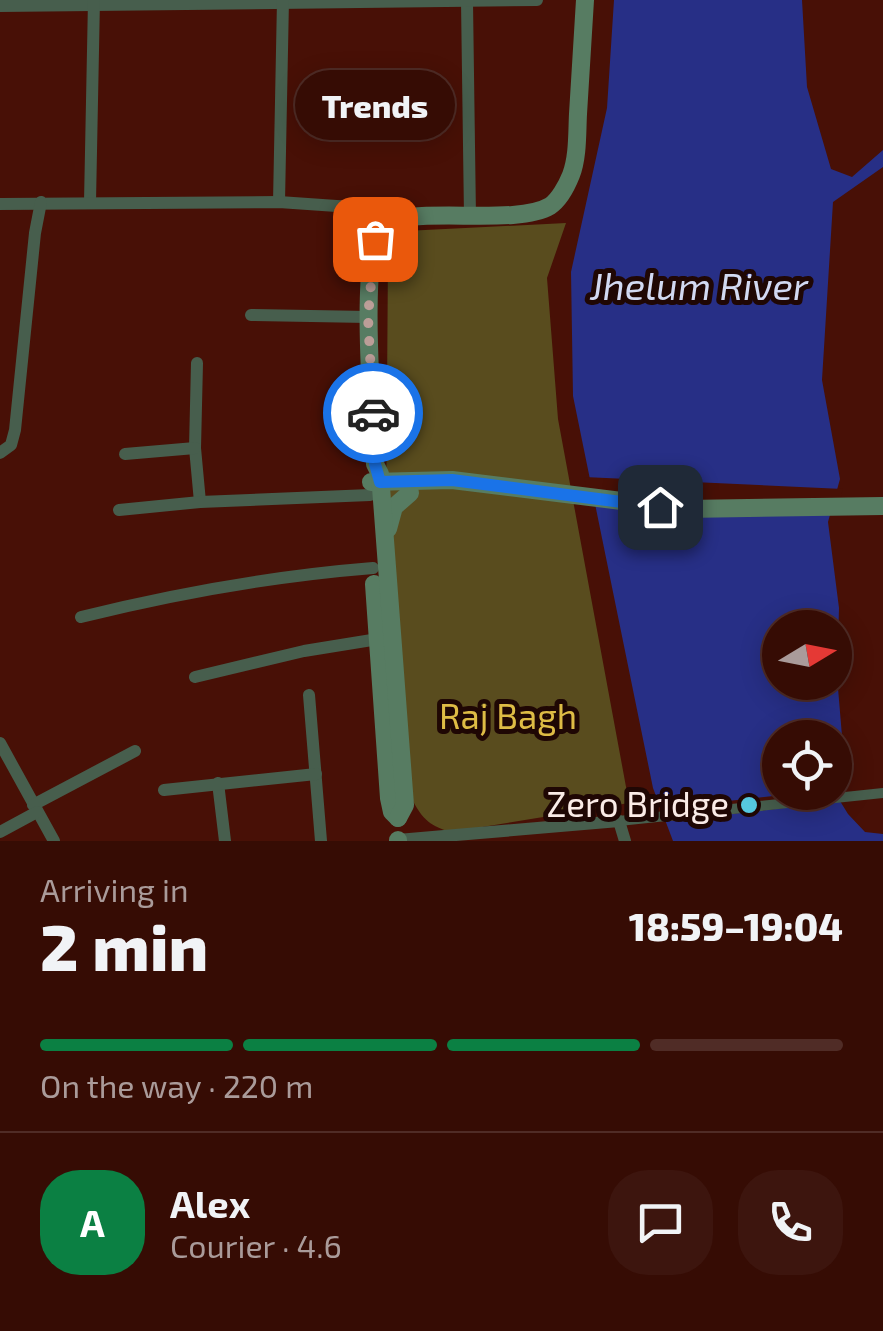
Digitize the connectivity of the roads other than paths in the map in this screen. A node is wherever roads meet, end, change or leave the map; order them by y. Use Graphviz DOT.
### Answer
graph roads {
  1 [pos="537,0"];
  2 [pos="585,0"];
  3 [pos="94,2"];
  4 [pos="283,2"];
  5 [pos="467,2"];
  6 [pos="0,6"];
  7 [pos="41,202"];
  8 [pos="90,202"];
  9 [pos="280,202"];
  10 [pos="0,204"];
  11 [pos="470,218"];
  12 [pos="388,222"];
  13 [pos="251,315"];
  14 [pos="368,317"];
  15 [pos="197,363"];
  16 [pos="195,448"];
  17 [pos="0,453"];
  18 [pos="125,454"];
  19 [pos="375,484"];
  20 [pos="473,484"];
  21 [pos="410,493"];
  22 [pos="200,502"];
  23 [pos="883,506"];
  24 [pos="119,510"];
  25 [pos="373,568"];
  26 [pos="388,600"];
  27 [pos="81,617"];
  28 [pos="378,639"];
  29 [pos="194,677"];
  30 [pos="308,696"];
  31 [pos="0,743"];
  32 [pos="134,751"];
  33 [pos="316,774"];
  34 [pos="218,783"];
  35 [pos="164,790"];
  36 [pos="883,793"];
  37 [pos="35,808"];
  38 [pos="623,820"];
  39 [pos="0,832"];
  40 [pos="497,836"];
  41 [pos="398,840"];
  42 [pos="54,841"];
  43 [pos="225,841"];
  44 [pos="321,841"];
  45 [pos="626,841"];
  1 -- 5 [label="street"];
  2 -- 11 [label="main road"];
  3 -- 4 [label="street"];
  3 -- 6 [label="street"];
  3 -- 8 [label="street"];
  4 -- 5 [label="street"];
  4 -- 9 [label="street"];
  5 -- 11 [label="street"];
  7 -- 8 [label="street"];
  7 -- 10 [label="street"];
  7 -- 17 [label="street"];
  8 -- 9 [label="street"];
  9 -- 12 [label="street"];
  11 -- 12 [label="main road"];
  12 -- 14 [label="main road"];
  13 -- 14 [label="street"];
  14 -- 19 [label="main road"];
  15 -- 16 [label="street"];
  16 -- 18 [label="street"];
  16 -- 22 [label="street"];
  19 -- 20 [label="main road"];
  19 -- 21 [label="main road"];
  19 -- 22 [label="street"];
  19 -- 25 [label="main road"];
  19 -- 26 [label="main road"];
  20 -- 21 [label="main road"];
  20 -- 23 [label="main road"];
  21 -- 26 [label="main road"];
  22 -- 24 [label="street"];
  25 -- 27 [label="street"];
  25 -- 28 [label="main road"];
  26 -- 28 [label="main road"];
  28 -- 29 [label="street"];
  30 -- 33 [label="street"];
  31 -- 37 [label="street"];
  32 -- 37 [label="street"];
  33 -- 34 [label="street"];
  33 -- 44 [label="street"];
  34 -- 35 [label="street"];
  34 -- 43 [label="street"];
  36 -- 38 [label="street"];
  37 -- 39 [label="street"];
  37 -- 42 [label="street"];
  38 -- 40 [label="street"];
  38 -- 45 [label="street"];
  40 -- 41 [label="street"];
}
